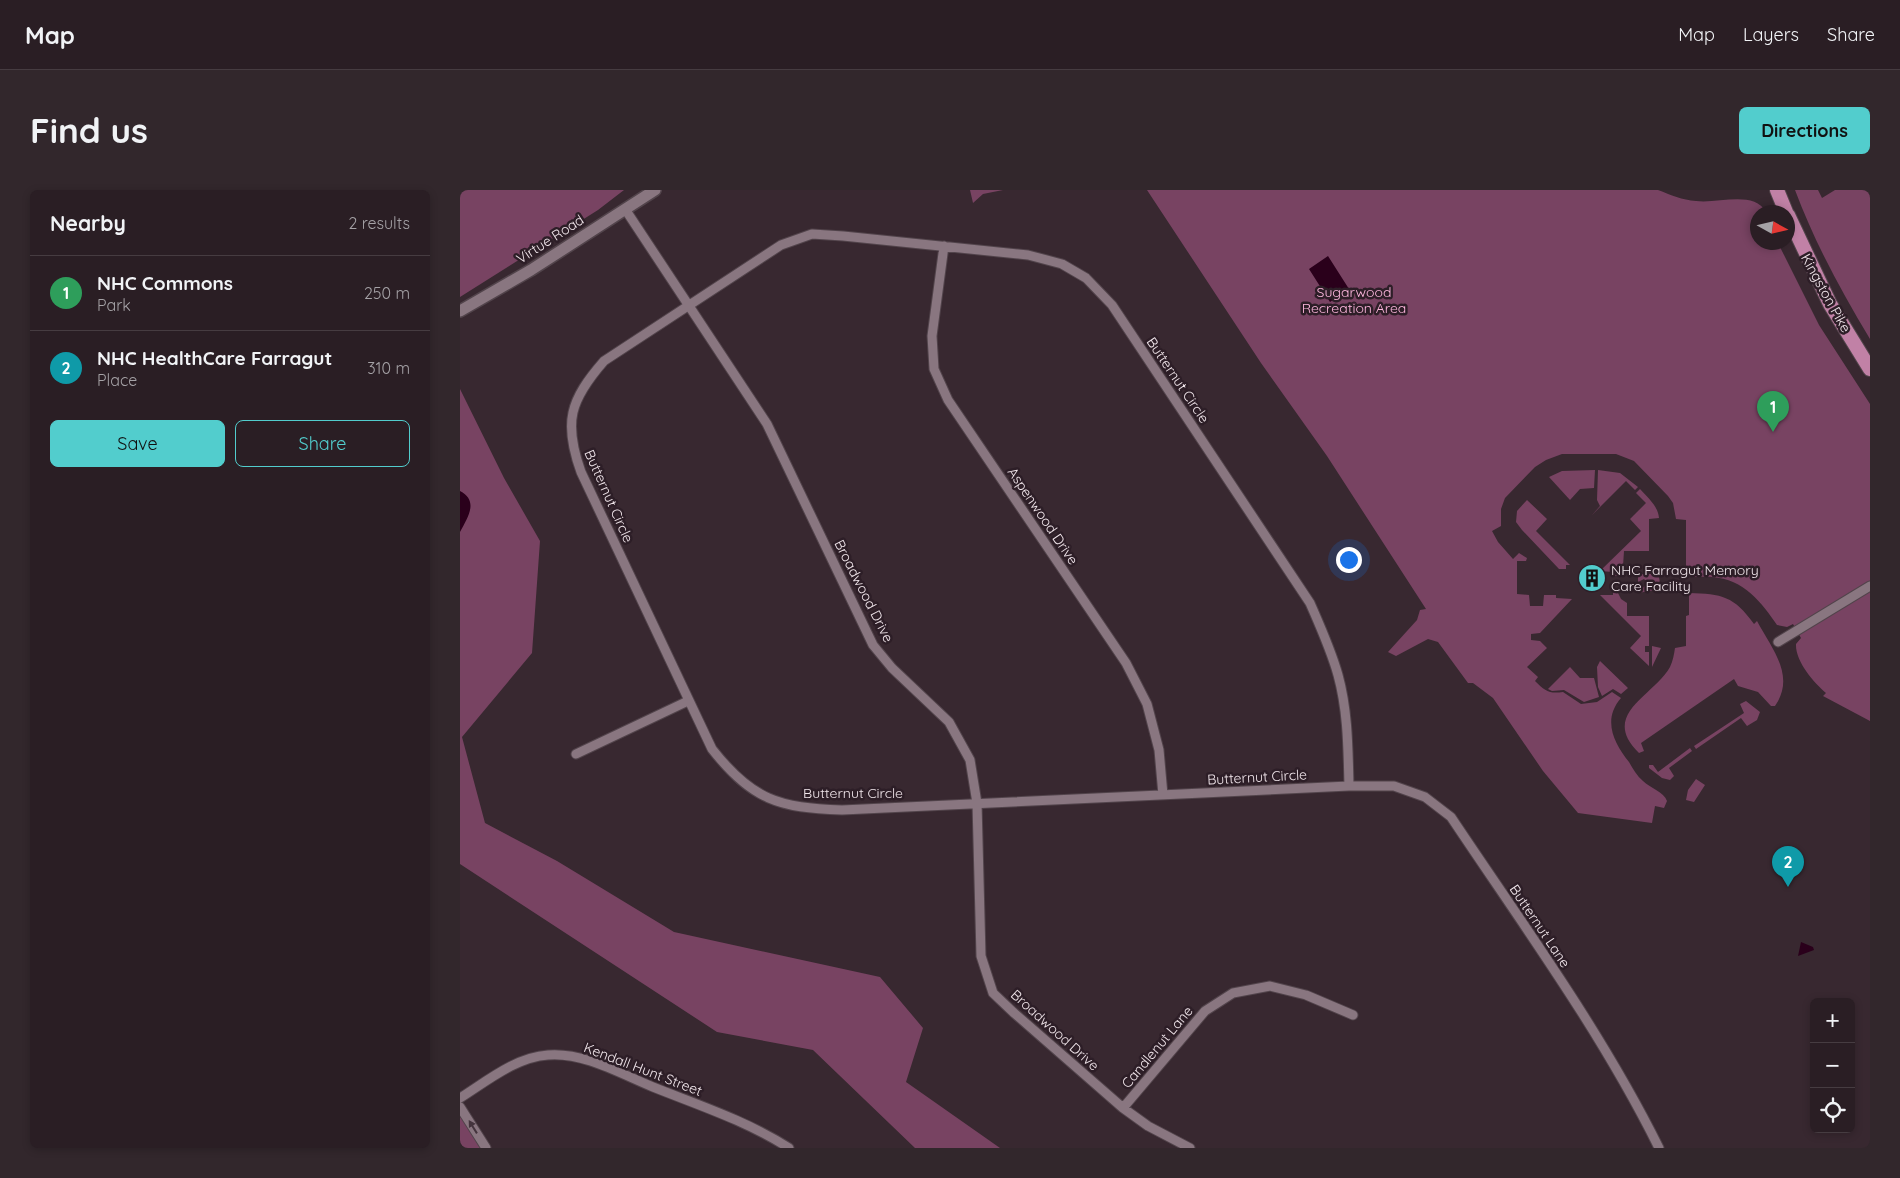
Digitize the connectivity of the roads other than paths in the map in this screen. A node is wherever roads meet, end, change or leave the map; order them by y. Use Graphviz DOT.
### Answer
graph roads {
  1 [pos="656,190"];
  2 [pos="1777,190"];
  3 [pos="1783,205"];
  4 [pos="625,209"];
  5 [pos="1795,231"];
  6 [pos="944,246"];
  7 [pos="690,305"];
  8 [pos="460,311"];
  9 [pos="1870,369"];
  10 [pos="1870,586"];
  11 [pos="1778,642"];
  12 [pos="688,701"];
  13 [pos="576,754"];
  14 [pos="1349,786"];
  15 [pos="1163,795"];
  16 [pos="977,803"];
  17 [pos="1354,1015"];
  18 [pos="460,1098"];
  19 [pos="460,1107"];
  20 [pos="1123,1108"];
  21 [pos="486,1148"];
  22 [pos="788,1148"];
  23 [pos="1190,1148"];
  24 [pos="1659,1148"];
  1 -- 4 [label="street, Virtue Road"];
  2 -- 3 [label="main road, Kingston Pike"];
  4 -- 7 [label="street, Broadwood Drive"];
  4 -- 8 [label="street, Virtue Road"];
  5 -- 9 [label="main road, Kingston Pike"];
  6 -- 7 [label="street, Butternut Circle"];
  6 -- 14 [label="street, Butternut Circle"];
  6 -- 15 [label="street, Aspenwood Drive"];
  7 -- 12 [label="street, Butternut Circle"];
  7 -- 16 [label="street, Broadwood Drive"];
  10 -- 11 [label="street"];
  12 -- 13 [label="street"];
  12 -- 16 [label="street, Butternut Circle"];
  14 -- 15 [label="street, Butternut Circle"];
  14 -- 24 [label="street, Butternut Lane"];
  15 -- 16 [label="street, Butternut Circle"];
  16 -- 20 [label="street, Broadwood Drive"];
  17 -- 20 [label="street, Candlenut Lane"];
  18 -- 22 [label="street, Kendall Hunt Street"];
  21 -- 19 [label="street, one-way"];
  20 -- 23 [label="street, Broadwood Drive"];
}
